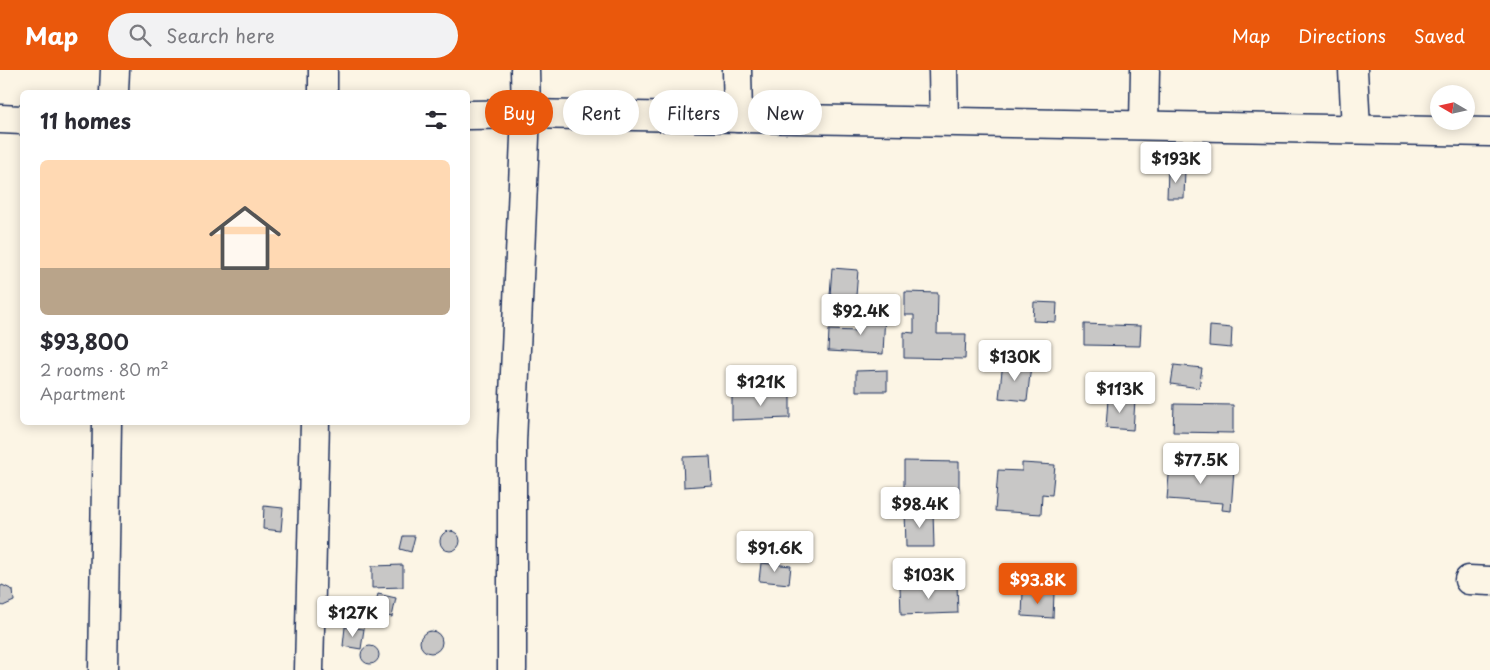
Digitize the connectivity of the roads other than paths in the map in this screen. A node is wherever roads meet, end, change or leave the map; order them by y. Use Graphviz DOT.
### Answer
graph roads {
  1 [pos="115,70"];
  2 [pos="323,70"];
  3 [pos="525,70"];
  4 [pos="738,70"];
  5 [pos="943,70"];
  6 [pos="1145,70"];
  7 [pos="1353,70"];
  8 [pos="114,90"];
  9 [pos="323,90"];
  10 [pos="525,90"];
  11 [pos="738,90"];
  12 [pos="470,115"];
  13 [pos="485,115"];
  14 [pos="553,115"];
  15 [pos="649,116"];
  16 [pos="738,118"];
  17 [pos="0,119"];
  18 [pos="20,120"];
  19 [pos="944,121"];
  20 [pos="1144,125"];
  21 [pos="1356,129"];
  22 [pos="1490,132"];
  23 [pos="525,135"];
  24 [pos="107,425"];
  25 [pos="315,425"];
  26 [pos="103,670"];
  27 [pos="309,670"];
  28 [pos="512,670"];
  1 -- 8 [label="street"];
  2 -- 9 [label="street"];
  3 -- 10 [label="street"];
  4 -- 11 [label="street"];
  5 -- 19 [label="street"];
  6 -- 20 [label="street"];
  7 -- 21 [label="street"];
  12 -- 13 [label="street"];
  14 -- 15 [label="street"];
  16 -- 19 [label="street"];
  17 -- 18 [label="street"];
  19 -- 20 [label="street"];
  20 -- 21 [label="street"];
  21 -- 22 [label="street"];
  23 -- 28 [label="street"];
  24 -- 26 [label="street"];
  25 -- 27 [label="street"];
}
